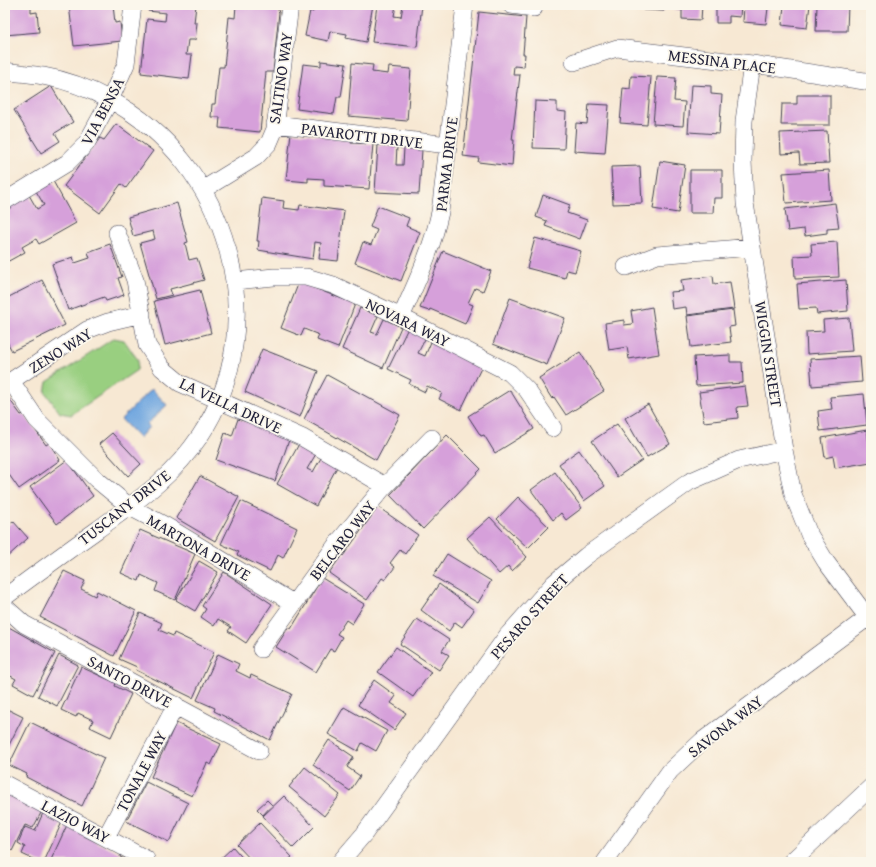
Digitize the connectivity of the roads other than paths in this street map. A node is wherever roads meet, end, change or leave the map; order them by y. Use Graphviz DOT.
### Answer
graph roads {
  1 [pos="133,5"];
  2 [pos="290,5"];
  3 [pos="465,5"];
  4 [pos="511,5"];
  5 [pos="534,8"];
  6 [pos="574,62"];
  7 [pos="752,64"];
  8 [pos="5,71"];
  9 [pos="871,82"];
  10 [pos="110,100"];
  11 [pos="275,124"];
  12 [pos="448,145"];
  13 [pos="204,189"];
  14 [pos="5,201"];
  15 [pos="117,233"];
  16 [pos="752,247"];
  17 [pos="626,267"];
  18 [pos="235,281"];
  19 [pos="142,314"];
  20 [pos="401,317"];
  21 [pos="8,383"];
  22 [pos="218,400"];
  23 [pos="553,428"];
  24 [pos="432,438"];
  25 [pos="784,450"];
  26 [pos="385,486"];
  27 [pos="129,507"];
  28 [pos="5,597"];
  29 [pos="293,603"];
  30 [pos="5,607"];
  31 [pos="870,619"];
  32 [pos="261,649"];
  33 [pos="176,705"];
  34 [pos="259,751"];
  35 [pos="5,784"];
  36 [pos="871,787"];
  37 [pos="106,837"];
  38 [pos="146,859"];
  39 [pos="340,862"];
  40 [pos="605,862"];
  41 [pos="791,862"];
  1 -- 10 [label="street, VIA BENSA"];
  2 -- 11 [label="street, SALTINO WAY"];
  3 -- 12 [label="street, PARMA DRIVE"];
  4 -- 5 [label="street"];
  6 -- 7 [label="street, MESSINA PLACE"];
  7 -- 9 [label="street, MESSINA PLACE"];
  7 -- 16 [label="street, WIGGIN STREET"];
  8 -- 10 [label="street, TUSCANY DRIVE"];
  10 -- 13 [label="street, TUSCANY DRIVE"];
  10 -- 14 [label="street, VIA BENSA"];
  11 -- 12 [label="street, PAVAROTTI DRIVE"];
  11 -- 13 [label="street, SALTINO WAY"];
  12 -- 20 [label="street, PARMA DRIVE"];
  13 -- 18 [label="street, TUSCANY DRIVE"];
  15 -- 19 [label="street, LA VELLA DRIVE"];
  16 -- 17 [label="street"];
  16 -- 25 [label="street, WIGGIN STREET"];
  18 -- 20 [label="street, NOVARA WAY"];
  18 -- 22 [label="street, TUSCANY DRIVE"];
  19 -- 21 [label="street, ZENO WAY"];
  19 -- 22 [label="street, LA VELLA DRIVE"];
  20 -- 23 [label="street, NOVARA WAY"];
  21 -- 27 [label="street, MARTONA DRIVE"];
  22 -- 26 [label="street, LA VELLA DRIVE"];
  22 -- 27 [label="street, TUSCANY DRIVE"];
  24 -- 26 [label="street, BELCARO WAY"];
  25 -- 31 [label="street, WIGGIN STREET"];
  25 -- 39 [label="street, PESARO STREET"];
  26 -- 29 [label="street, BELCARO WAY"];
  27 -- 28 [label="street, TUSCANY DRIVE"];
  27 -- 29 [label="street, MARTONA DRIVE"];
  29 -- 32 [label="street, BELCARO WAY"];
  30 -- 33 [label="street, SANTO DRIVE"];
  31 -- 40 [label="street, SAVONA WAY"];
  33 -- 34 [label="street, SANTO DRIVE"];
  33 -- 37 [label="street, TONALE WAY"];
  35 -- 37 [label="street, LAZIO WAY"];
  36 -- 41 [label="street"];
  37 -- 38 [label="street, LAZIO WAY"];
}
